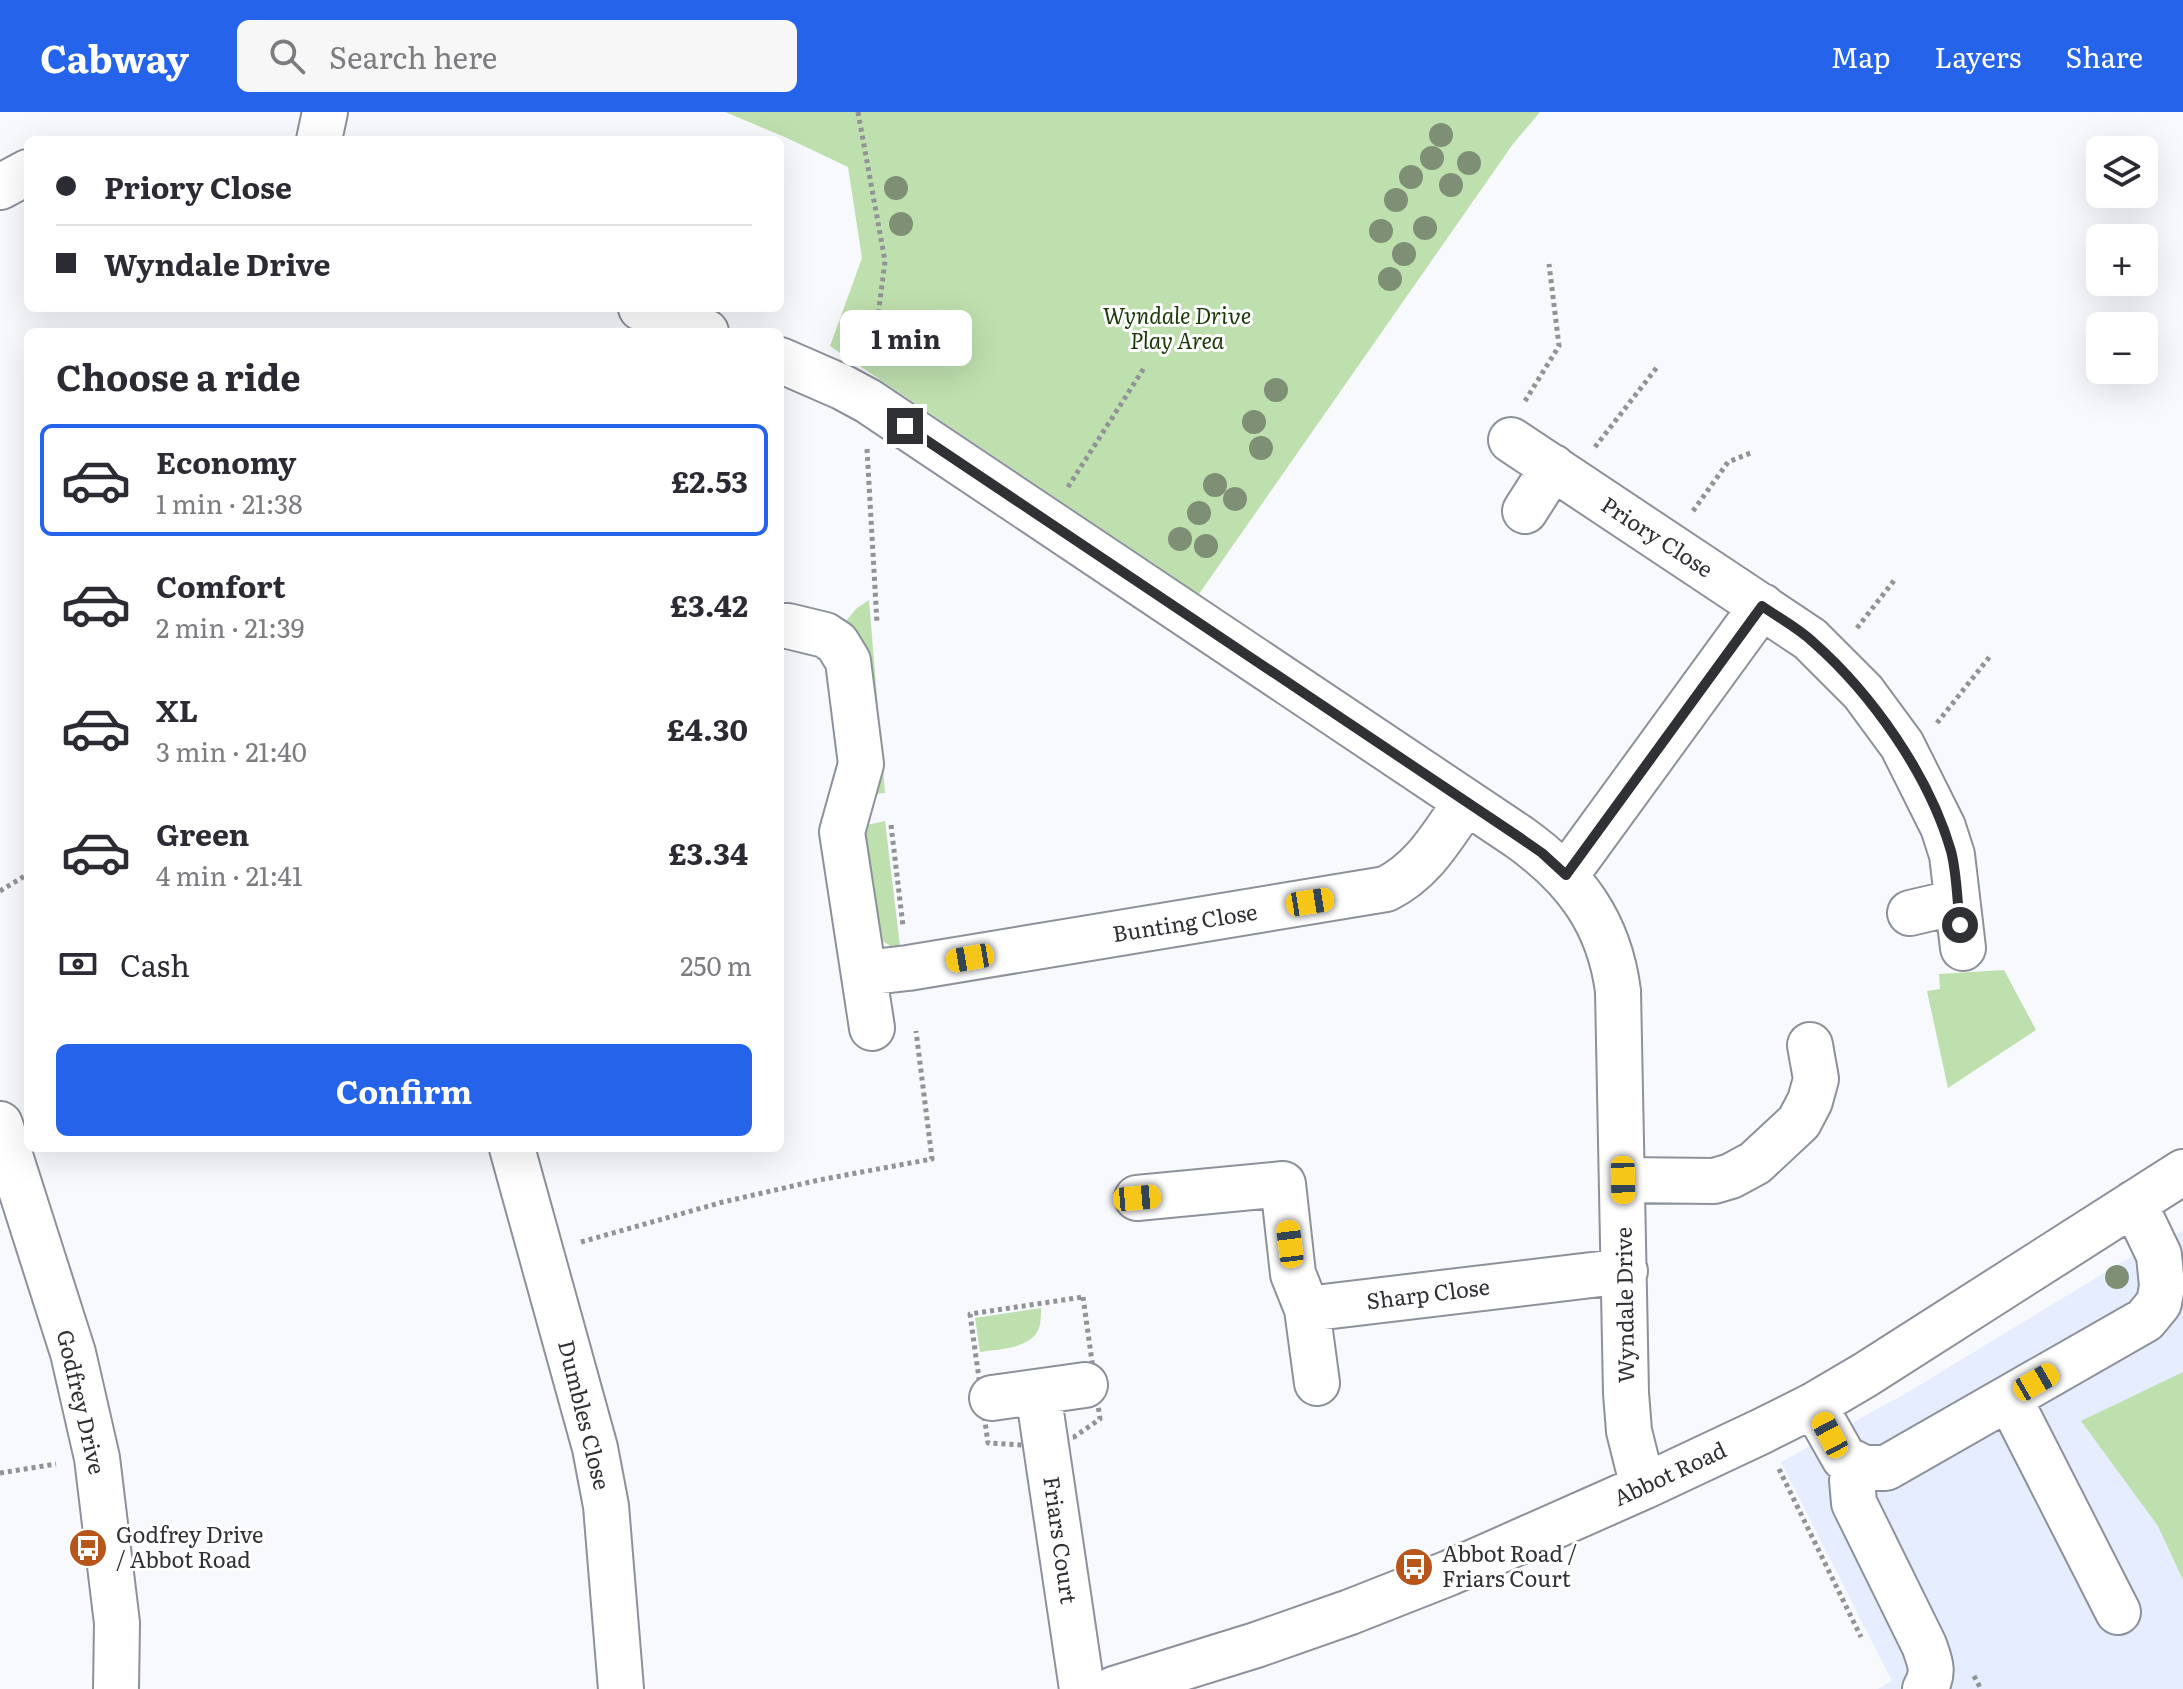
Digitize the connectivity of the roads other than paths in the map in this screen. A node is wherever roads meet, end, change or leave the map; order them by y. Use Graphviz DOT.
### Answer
graph roads {
  1 [pos="325,112"];
  2 [pos="320,136"];
  3 [pos="24,174"];
  4 [pos="0,187"];
  5 [pos="652,312"];
  6 [pos="695,328"];
  7 [pos="784,362"];
  8 [pos="1511,440"];
  9 [pos="1561,473"];
  10 [pos="1525,511"];
  11 [pos="1762,606"];
  12 [pos="784,626"];
  13 [pos="1466,802"];
  14 [pos="1566,875"];
  15 [pos="1957,902"];
  16 [pos="1910,913"];
  17 [pos="1963,948"];
  18 [pos="864,973"];
  19 [pos="872,1028"];
  20 [pos="1810,1045"];
  21 [pos="0,1124"];
  22 [pos="513,1152"];
  23 [pos="2183,1172"];
  24 [pos="1623,1180"];
  25 [pos="1137,1198"];
  26 [pos="2134,1203"];
  27 [pos="1625,1271"];
  28 [pos="1307,1309"];
  29 [pos="1317,1383"];
  30 [pos="1085,1385"];
  31 [pos="1038,1392"];
  32 [pos="992,1398"];
  33 [pos="2009,1398"];
  34 [pos="1814,1405"];
  35 [pos="1856,1464"];
  36 [pos="1643,1487"];
  37 [pos="2118,1612"];
  38 [pos="116,1689"];
  39 [pos="621,1689"];
  40 [pos="1082,1689"];
  41 [pos="1114,1689"];
  42 [pos="1925,1689"];
  1 -- 2 [label="street"];
  3 -- 4 [label="street"];
  5 -- 6 [label="street"];
  7 -- 13 [label="street, Wyndale Drive"];
  8 -- 9 [label="street, Priory Close"];
  9 -- 10 [label="street"];
  9 -- 11 [label="street, Priory Close"];
  11 -- 14 [label="street"];
  11 -- 15 [label="street, Priory Close"];
  12 -- 18 [label="street"];
  13 -- 14 [label="street, Wyndale Drive"];
  13 -- 18 [label="street, Bunting Close"];
  14 -- 24 [label="street, Wyndale Drive"];
  15 -- 16 [label="street"];
  15 -- 17 [label="street, Priory Close"];
  18 -- 19 [label="street"];
  20 -- 24 [label="street"];
  21 -- 38 [label="street, Godfrey Drive"];
  22 -- 39 [label="street, Dumbles Close"];
  23 -- 26 [label="street, Abbot Road"];
  24 -- 27 [label="street, Wyndale Drive"];
  25 -- 28 [label="street"];
  26 -- 33 [label="street"];
  26 -- 34 [label="street, Abbot Road"];
  27 -- 28 [label="street, Sharp Close"];
  27 -- 36 [label="street, Wyndale Drive"];
  28 -- 29 [label="street"];
  30 -- 31 [label="street"];
  31 -- 32 [label="street"];
  31 -- 40 [label="street, Friars Court"];
  33 -- 35 [label="street"];
  33 -- 37 [label="street"];
  34 -- 35 [label="street"];
  34 -- 36 [label="street, Abbot Road"];
  35 -- 42 [label="street"];
  36 -- 41 [label="street, Abbot Road"];
}
